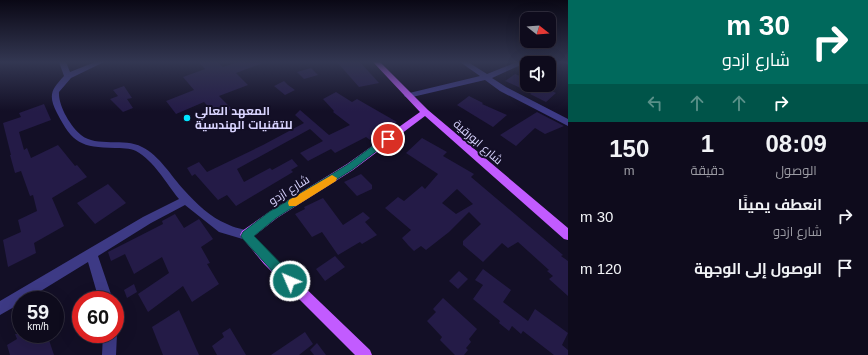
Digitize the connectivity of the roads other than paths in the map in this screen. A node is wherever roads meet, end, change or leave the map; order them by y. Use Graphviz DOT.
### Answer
graph roads {
  1 [pos="66,79"];
  2 [pos="392,79"];
  3 [pos="484,79"];
  4 [pos="488,79"];
  5 [pos="408,96"];
  6 [pos="425,112"];
  7 [pos="568,123"];
  8 [pos="186,200"];
  9 [pos="568,235"];
  10 [pos="246,236"];
  11 [pos="91,254"];
  12 [pos="103,291"];
  13 [pos="0,308"];
  14 [pos="110,343"];
  15 [pos="109,355"];
  16 [pos="364,355"];
  1 -- 8 [label="street"];
  2 -- 5 [label="main road, شارع ابورقية"];
  3 -- 5 [label="street"];
  4 -- 7 [label="street"];
  5 -- 6 [label="main road, شارع ابورقية"];
  6 -- 9 [label="main road, شارع ابورقية"];
  6 -- 10 [label="main road, شارع ازدو"];
  8 -- 10 [label="street"];
  8 -- 11 [label="street"];
  10 -- 16 [label="main road"];
  11 -- 12 [label="street"];
  11 -- 13 [label="street"];
  14 -- 15 [label="street"];
}
